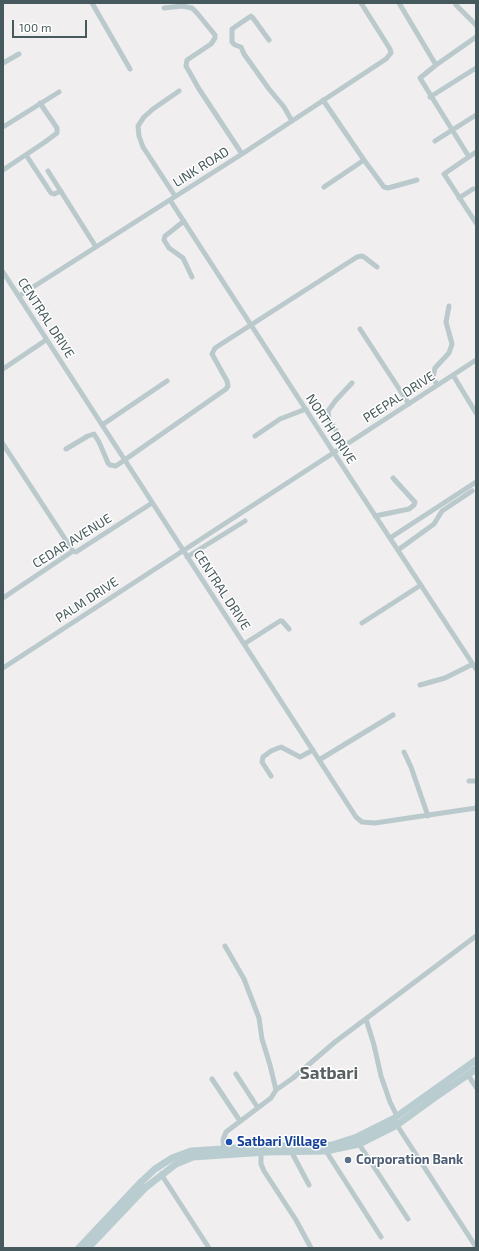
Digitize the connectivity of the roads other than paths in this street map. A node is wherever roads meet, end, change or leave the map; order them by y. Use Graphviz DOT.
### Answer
graph roads {
  1 [pos="92,3"];
  2 [pos="361,3"];
  3 [pos="399,3"];
  4 [pos="456,5"];
  5 [pos="164,8"];
  6 [pos="476,25"];
  7 [pos="476,37"];
  8 [pos="269,40"];
  9 [pos="19,54"];
  10 [pos="3,64"];
  11 [pos="436,65"];
  12 [pos="476,68"];
  13 [pos="130,70"];
  14 [pos="179,91"];
  15 [pos="59,92"];
  16 [pos="430,97"];
  17 [pos="323,100"];
  18 [pos="40,103"];
  19 [pos="476,115"];
  20 [pos="292,121"];
  21 [pos="3,127"];
  22 [pos="452,131"];
  23 [pos="435,141"];
  24 [pos="476,152"];
  25 [pos="242,154"];
  26 [pos="26,155"];
  27 [pos="468,157"];
  28 [pos="364,160"];
  29 [pos="3,170"];
  30 [pos="48,171"];
  31 [pos="417,180"];
  32 [pos="324,187"];
  33 [pos="473,189"];
  34 [pos="61,191"];
  35 [pos="175,196"];
  36 [pos="459,198"];
  37 [pos="170,200"];
  38 [pos="474,215"];
  39 [pos="184,221"];
  40 [pos="476,223"];
  41 [pos="96,247"];
  42 [pos="377,267"];
  43 [pos="3,272"];
  44 [pos="192,278"];
  45 [pos="19,296"];
  46 [pos="449,306"];
  47 [pos="251,325"];
  48 [pos="360,329"];
  49 [pos="46,340"];
  50 [pos="476,360"];
  51 [pos="3,369"];
  52 [pos="453,375"];
  53 [pos="167,382"];
  54 [pos="352,384"];
  55 [pos="437,385"];
  56 [pos="409,404"];
  57 [pos="306,409"];
  58 [pos="476,413"];
  59 [pos="102,425"];
  60 [pos="255,436"];
  61 [pos="3,444"];
  62 [pos="345,445"];
  63 [pos="66,449"];
  64 [pos="334,453"];
  65 [pos="125,461"];
  66 [pos="393,478"];
  67 [pos="476,482"];
  68 [pos="472,491"];
  69 [pos="152,503"];
  70 [pos="375,516"];
  71 [pos="245,521"];
  72 [pos="390,538"];
  73 [pos="398,550"];
  74 [pos="73,551"];
  75 [pos="183,551"];
  76 [pos="187,557"];
  77 [pos="421,585"];
  78 [pos="3,598"];
  79 [pos="362,623"];
  80 [pos="289,629"];
  81 [pos="244,644"];
  82 [pos="475,666"];
  83 [pos="3,668"];
  84 [pos="420,685"];
  85 [pos="393,715"];
  86 [pos="313,750"];
  87 [pos="404,752"];
  88 [pos="319,760"];
  89 [pos="271,776"];
  90 [pos="469,781"];
  91 [pos="476,781"];
  92 [pos="476,808"];
  93 [pos="428,816"];
  94 [pos="476,936"];
  95 [pos="225,946"];
  96 [pos="366,1019"];
  97 [pos="476,1060"];
  98 [pos="476,1069"];
  99 [pos="236,1074"];
  100 [pos="468,1075"];
  101 [pos="212,1079"];
  102 [pos="476,1087"];
  103 [pos="276,1090"];
  104 [pos="258,1108"];
  105 [pos="396,1120"];
  106 [pos="240,1121"];
  107 [pos="359,1144"];
  108 [pos="291,1151"];
  109 [pos="326,1151"];
  110 [pos="224,1152"];
  111 [pos="261,1152"];
  112 [pos="161,1174"];
  113 [pos="309,1185"];
  114 [pos="408,1219"];
  115 [pos="381,1238"];
  116 [pos="476,1247"];
  117 [pos="79,1248"];
  118 [pos="88,1248"];
  119 [pos="209,1248"];
  120 [pos="311,1248"];
  1 -- 13 [label="street"];
  2 -- 17 [label="street, LINK ROAD"];
  3 -- 11 [label="street"];
  4 -- 6 [label="street"];
  5 -- 25 [label="street"];
  7 -- 11 [label="street"];
  8 -- 20 [label="street"];
  9 -- 10 [label="street"];
  11 -- 16 [label="street"];
  12 -- 16 [label="street"];
  14 -- 35 [label="street"];
  15 -- 18 [label="street"];
  16 -- 22 [label="street"];
  17 -- 20 [label="street, LINK ROAD"];
  17 -- 28 [label="street"];
  18 -- 21 [label="street"];
  18 -- 26 [label="street"];
  19 -- 22 [label="street"];
  20 -- 25 [label="street, LINK ROAD"];
  22 -- 23 [label="street"];
  22 -- 27 [label="street"];
  24 -- 27 [label="street"];
  25 -- 35 [label="street, LINK ROAD"];
  26 -- 29 [label="street"];
  26 -- 34 [label="street"];
  27 -- 36 [label="street"];
  28 -- 31 [label="street"];
  28 -- 32 [label="street"];
  30 -- 34 [label="street"];
  33 -- 36 [label="street"];
  34 -- 41 [label="street"];
  35 -- 37 [label="street, LINK ROAD"];
  36 -- 38 [label="street"];
  37 -- 39 [label="street, NORTH DRIVE"];
  37 -- 41 [label="street, LINK ROAD"];
  38 -- 40 [label="street"];
  39 -- 44 [label="street"];
  39 -- 47 [label="street, NORTH DRIVE"];
  41 -- 45 [label="street, LINK ROAD"];
  42 -- 47 [label="street"];
  43 -- 45 [label="street, CENTRAL DRIVE"];
  45 -- 49 [label="street, CENTRAL DRIVE"];
  46 -- 55 [label="street"];
  47 -- 57 [label="street, NORTH DRIVE"];
  47 -- 65 [label="street"];
  48 -- 56 [label="street"];
  49 -- 51 [label="street"];
  49 -- 59 [label="street, CENTRAL DRIVE"];
  50 -- 52 [label="street, PEEPAL DRIVE"];
  52 -- 55 [label="street, PEEPAL DRIVE"];
  52 -- 58 [label="street"];
  53 -- 59 [label="street"];
  54 -- 62 [label="street"];
  55 -- 56 [label="street, PEEPAL DRIVE"];
  56 -- 62 [label="street, PEEPAL DRIVE"];
  57 -- 60 [label="street"];
  57 -- 64 [label="street, NORTH DRIVE"];
  59 -- 65 [label="street, CENTRAL DRIVE"];
  61 -- 74 [label="street"];
  62 -- 64 [label="street, PEEPAL DRIVE"];
  63 -- 65 [label="street"];
  64 -- 70 [label="street, NORTH DRIVE"];
  64 -- 75 [label="street, PALM DRIVE"];
  65 -- 69 [label="street, CENTRAL DRIVE"];
  66 -- 70 [label="street"];
  67 -- 72 [label="street"];
  68 -- 73 [label="street"];
  69 -- 74 [label="street, CEDAR AVENUE"];
  69 -- 75 [label="street, CENTRAL DRIVE"];
  70 -- 72 [label="street, NORTH DRIVE"];
  71 -- 76 [label="street"];
  72 -- 73 [label="street, NORTH DRIVE"];
  73 -- 77 [label="street, NORTH DRIVE"];
  74 -- 78 [label="street, CEDAR AVENUE"];
  75 -- 76 [label="street, CENTRAL DRIVE"];
  75 -- 83 [label="street, PALM DRIVE"];
  76 -- 81 [label="street, CENTRAL DRIVE"];
  77 -- 79 [label="street"];
  77 -- 82 [label="street, NORTH DRIVE"];
  80 -- 81 [label="street"];
  81 -- 86 [label="street, CENTRAL DRIVE"];
  82 -- 84 [label="street"];
  85 -- 88 [label="street"];
  86 -- 88 [label="street, CENTRAL DRIVE"];
  86 -- 89 [label="street"];
  87 -- 93 [label="street"];
  88 -- 93 [label="street, CENTRAL DRIVE"];
  90 -- 91 [label="street"];
  92 -- 93 [label="street, CENTRAL DRIVE"];
  94 -- 96 [label="street"];
  95 -- 103 [label="street"];
  96 -- 103 [label="street"];
  96 -- 105 [label="street"];
  97 -- 105 [label="main road"];
  98 -- 100 [label="main road"];
  99 -- 104 [label="street"];
  100 -- 102 [label="street"];
  100 -- 105 [label="main road"];
  101 -- 106 [label="street"];
  103 -- 104 [label="street"];
  104 -- 106 [label="street"];
  105 -- 107 [label="main road"];
  105 -- 110 [label="main road"];
  105 -- 116 [label="street"];
  106 -- 110 [label="street"];
  107 -- 109 [label="main road"];
  107 -- 114 [label="street"];
  108 -- 109 [label="main road"];
  108 -- 111 [label="main road"];
  108 -- 113 [label="street"];
  109 -- 115 [label="street"];
  110 -- 111 [label="main road"];
  110 -- 112 [label="main road"];
  110 -- 117 [label="main road"];
  111 -- 120 [label="street"];
  112 -- 118 [label="main road"];
  112 -- 119 [label="street"];
}
